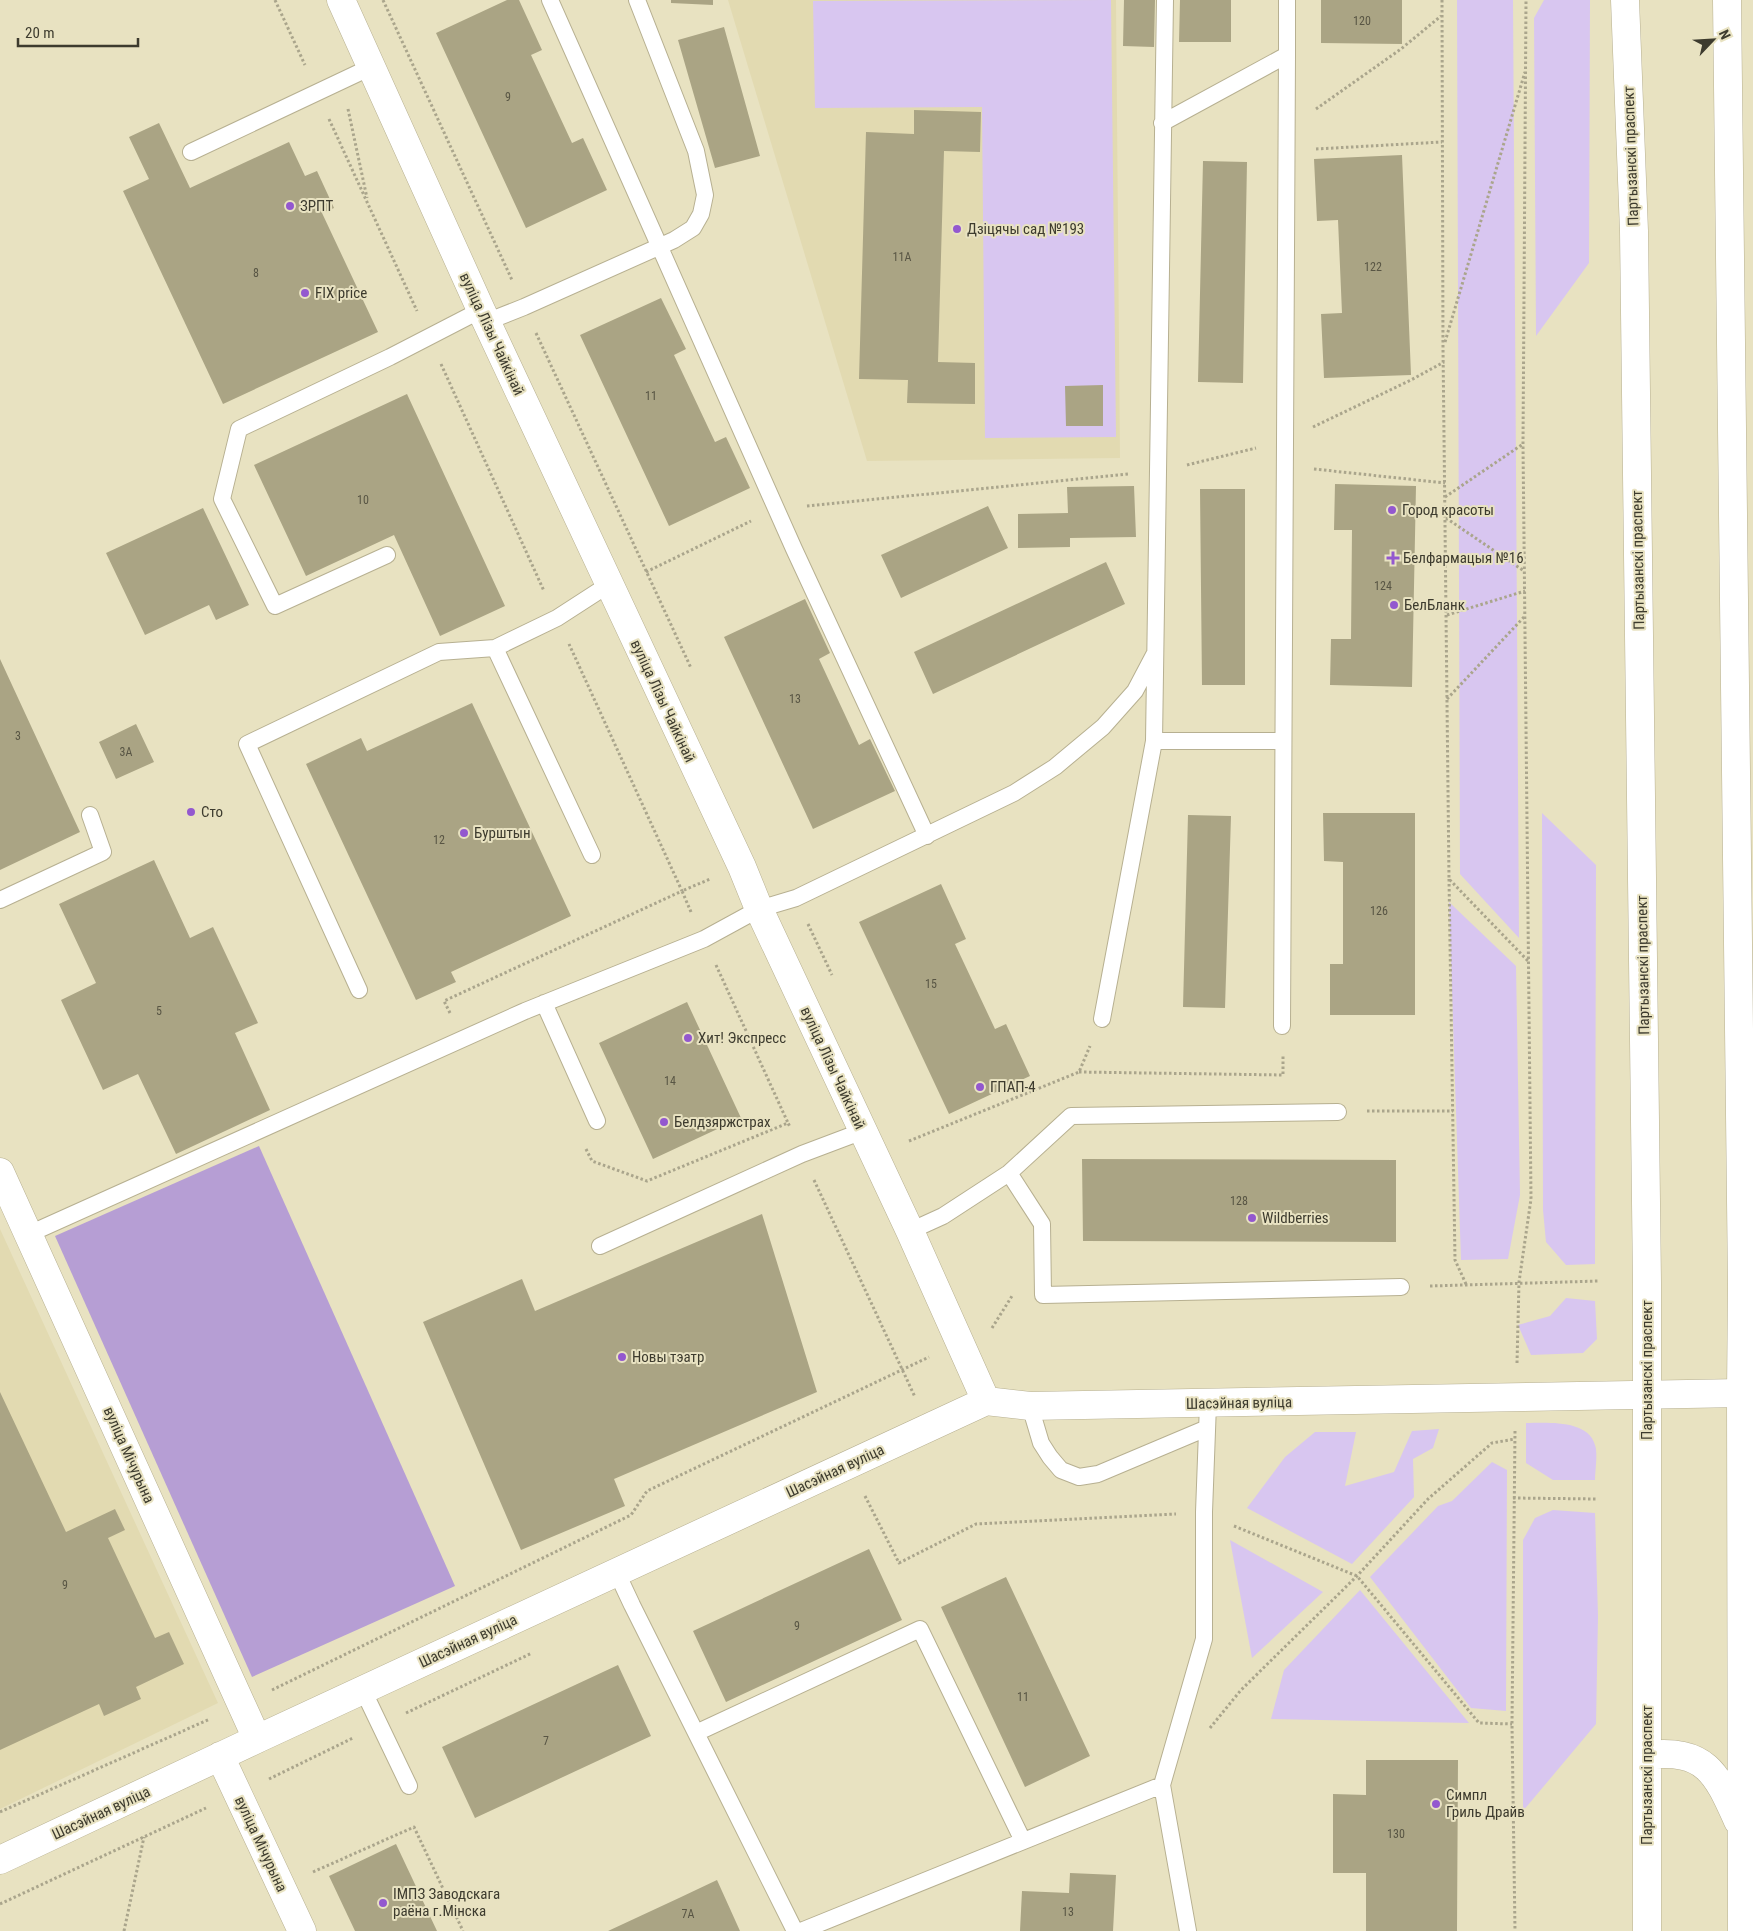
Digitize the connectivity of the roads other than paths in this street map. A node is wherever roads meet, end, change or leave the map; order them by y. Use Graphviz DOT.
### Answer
graph roads {
  1 [pos="341,0"];
  2 [pos="550,0"];
  3 [pos="637,0"];
  4 [pos="1165,0"];
  5 [pos="1287,0"];
  6 [pos="1711,0"];
  7 [pos="1630,4"];
  8 [pos="1728,12"];
  9 [pos="1287,55"];
  10 [pos="371,67"];
  11 [pos="1162,123"];
  12 [pos="191,152"];
  13 [pos="659,246"];
  14 [pos="483,316"];
  15 [pos="387,555"];
  16 [pos="608,585"];
  17 [pos="495,648"];
  18 [pos="1154,655"];
  19 [pos="1154,741"];
  20 [pos="1283,742"];
  21 [pos="90,815"];
  22 [pos="927,836"];
  23 [pos="592,855"];
  24 [pos="0,900"];
  25 [pos="758,909"];
  26 [pos="359,990"];
  27 [pos="544,1003"];
  28 [pos="1102,1019"];
  29 [pos="1282,1026"];
  30 [pos="1338,1112"];
  31 [pos="597,1121"];
  32 [pos="862,1131"];
  33 [pos="0,1172"];
  34 [pos="1009,1173"];
  35 [pos="910,1231"];
  36 [pos="29,1234"];
  37 [pos="600,1246"];
  38 [pos="1401,1287"];
  39 [pos="1741,1393"];
  40 [pos="1648,1394"];
  41 [pos="986,1401"];
  42 [pos="1030,1406"];
  43 [pos="1207,1416"];
  44 [pos="617,1572"];
  45 [pos="363,1690"];
  46 [pos="696,1734"];
  47 [pos="256,1739"];
  48 [pos="1647,1755"];
  49 [pos="220,1756"];
  50 [pos="1162,1785"];
  51 [pos="409,1786"];
  52 [pos="1742,1832"];
  53 [pos="1023,1841"];
  54 [pos="0,1860"];
  55 [pos="302,1931"];
  56 [pos="795,1931"];
  57 [pos="801,1931"];
  58 [pos="1188,1931"];
  59 [pos="1647,1931"];
  60 [pos="1742,1931"];
  1 -- 10 [label="street, вуліца Лізы Чайкінай"];
  2 -- 13 [label="lane"];
  3 -- 13 [label="lane"];
  4 -- 11 [label="lane"];
  5 -- 9 [label="lane"];
  6 -- 8 [label="street"];
  7 -- 40 [label="street, Партызанскі праспект"];
  8 -- 39 [label="street"];
  9 -- 11 [label="lane"];
  9 -- 20 [label="lane"];
  10 -- 12 [label="lane"];
  10 -- 14 [label="street, вуліца Лізы Чайкінай"];
  11 -- 18 [label="lane"];
  13 -- 14 [label="lane"];
  13 -- 22 [label="lane"];
  14 -- 15 [label="lane"];
  14 -- 16 [label="street, вуліца Лізы Чайкінай"];
  16 -- 17 [label="lane"];
  16 -- 25 [label="street, вуліца Лізы Чайкінай"];
  17 -- 23 [label="lane"];
  17 -- 26 [label="lane"];
  18 -- 19 [label="lane"];
  18 -- 22 [label="lane"];
  19 -- 20 [label="lane"];
  19 -- 28 [label="lane"];
  20 -- 29 [label="lane"];
  21 -- 24 [label="lane"];
  22 -- 25 [label="lane"];
  25 -- 27 [label="lane"];
  25 -- 32 [label="street, вуліца Лізы Чайкінай"];
  27 -- 31 [label="lane"];
  27 -- 36 [label="lane"];
  30 -- 34 [label="lane"];
  32 -- 35 [label="street, вуліца Лізы Чайкінай"];
  32 -- 37 [label="lane"];
  33 -- 36 [label="street, вуліца Мічурына"];
  34 -- 35 [label="lane"];
  34 -- 38 [label="lane"];
  35 -- 41 [label="street, вуліца Лізы Чайкінай"];
  36 -- 47 [label="street, вуліца Мічурына"];
  39 -- 40 [label="street, Шасэйная вуліца"];
  39 -- 52 [label="street"];
  40 -- 43 [label="street, Шасэйная вуліца"];
  40 -- 48 [label="street, Партызанскі праспект"];
  41 -- 42 [label="street, Шасэйная вуліца"];
  41 -- 44 [label="street, Шасэйная вуліца"];
  42 -- 43 [label="street, Шасэйная вуліца"];
  42 -- 43 [label="lane"];
  43 -- 50 [label="lane"];
  44 -- 45 [label="street, Шасэйная вуліца"];
  44 -- 46 [label="lane"];
  45 -- 47 [label="street, Шасэйная вуліца"];
  45 -- 51 [label="lane"];
  46 -- 53 [label="lane"];
  46 -- 56 [label="lane"];
  47 -- 49 [label="street, Шасэйная вуліца"];
  48 -- 52 [label="street"];
  48 -- 59 [label="street, Партызанскі праспект"];
  49 -- 54 [label="street, Шасэйная вуліца"];
  49 -- 55 [label="street, вуліца Мічурына"];
  50 -- 53 [label="lane"];
  50 -- 58 [label="lane"];
  52 -- 60 [label="street"];
  53 -- 57 [label="lane"];
}
